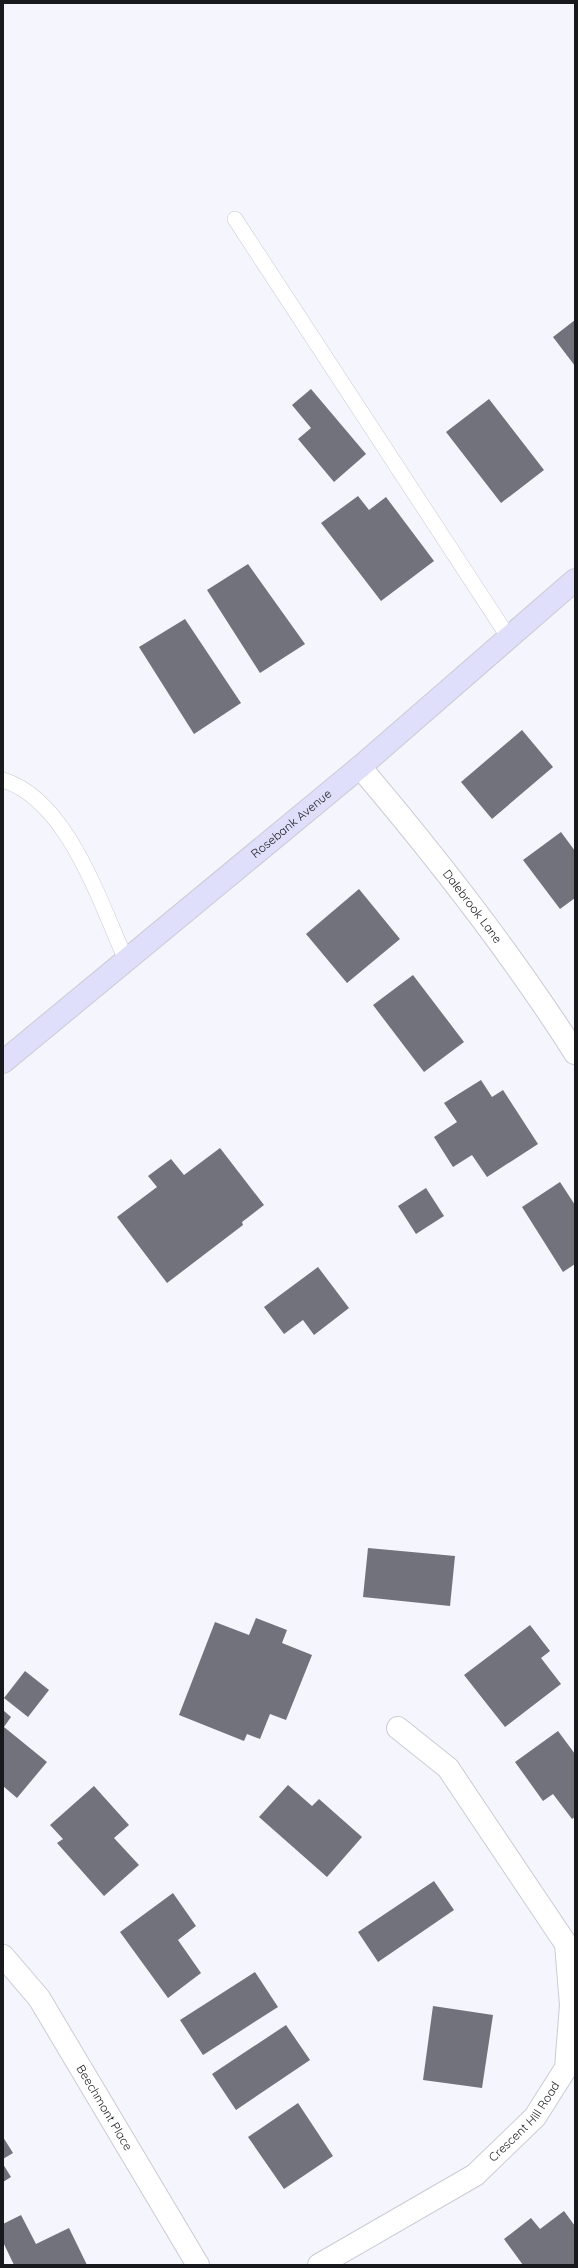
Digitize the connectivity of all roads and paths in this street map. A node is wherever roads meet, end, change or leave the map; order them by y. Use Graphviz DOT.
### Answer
graph roads {
  1 [pos="234,219"];
  2 [pos="575,580"];
  3 [pos="509,638"];
  4 [pos="360,767"];
  5 [pos="3,780"];
  6 [pos="126,960"];
  7 [pos="575,1053"];
  8 [pos="3,1062"];
  9 [pos="398,1728"];
  10 [pos="3,1956"];
  11 [pos="198,2265"];
  12 [pos="319,2265"];
  1 -- 3 [label="lane"];
  2 -- 3 [label="street, Rosebank Avenue"];
  3 -- 4 [label="street, Rosebank Avenue"];
  4 -- 6 [label="street, Rosebank Avenue"];
  4 -- 7 [label="street, Dalebrook Lane"];
  5 -- 6 [label="lane"];
  6 -- 8 [label="street, Rosebank Avenue"];
  9 -- 12 [label="street, Crescent Hill Road"];
  10 -- 11 [label="street, Beechmont Place"];
}
